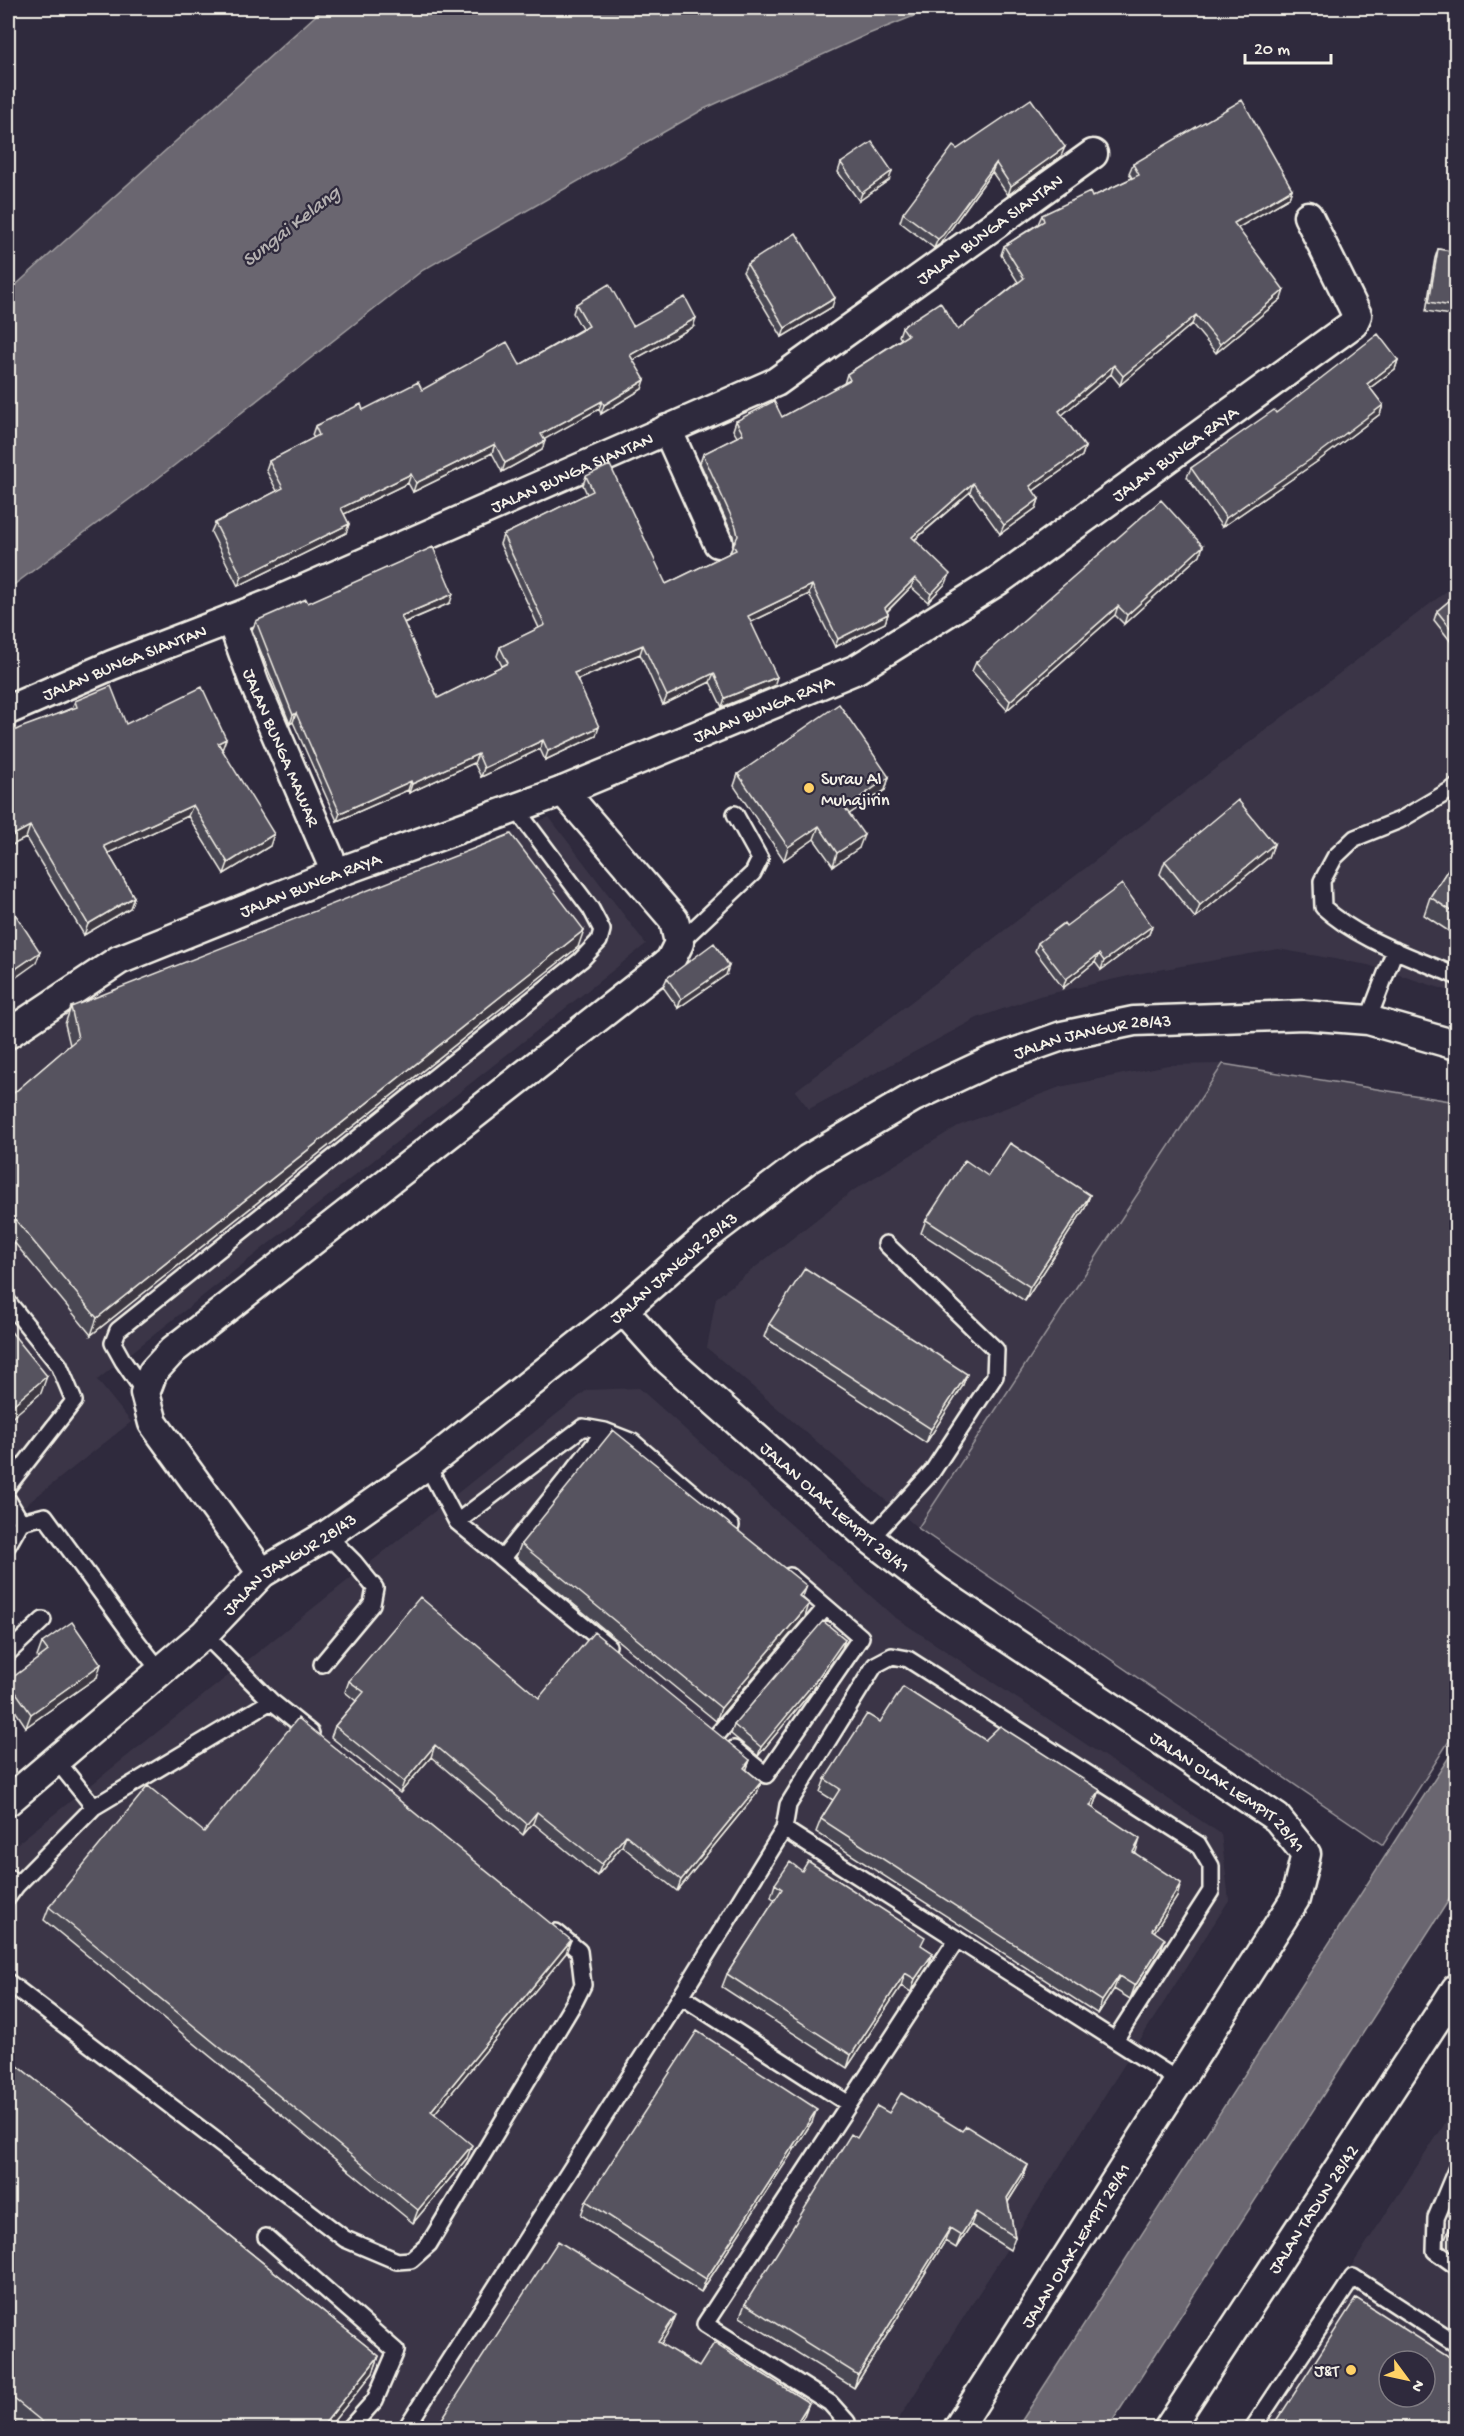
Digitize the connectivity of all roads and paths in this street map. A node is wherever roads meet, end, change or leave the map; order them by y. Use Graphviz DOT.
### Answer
graph roads {
  1 [pos="1093,154"];
  2 [pos="1308,216"];
  3 [pos="667,429"];
  4 [pos="718,543"];
  5 [pos="231,619"];
  6 [pos="8,710"];
  7 [pos="1456,787"];
  8 [pos="563,791"];
  9 [pos="516,809"];
  10 [pos="735,814"];
  11 [pos="336,873"];
  12 [pos="679,943"];
  13 [pos="1395,950"];
  14 [pos="1456,976"];
  15 [pos="1368,1020"];
  16 [pos="8,1034"];
  17 [pos="1456,1045"];
  18 [pos="886,1244"];
  19 [pos="8,1302"];
  20 [pos="623,1310"];
  21 [pos="145,1393"];
  22 [pos="605,1431"];
  23 [pos="427,1465"];
  24 [pos="8,1486"];
  25 [pos="8,1500"];
  26 [pos="21,1522"];
  27 [pos="458,1522"];
  28 [pos="738,1532"];
  29 [pos="327,1535"];
  30 [pos="870,1539"];
  31 [pos="8,1545"];
  32 [pos="502,1559"];
  33 [pos="782,1569"];
  34 [pos="262,1573"];
  35 [pos="826,1607"];
  36 [pos="43,1620"];
  37 [pos="204,1634"];
  38 [pos="8,1653"];
  39 [pos="619,1654"];
  40 [pos="322,1664"];
  41 [pos="161,1672"];
  42 [pos="271,1701"];
  43 [pos="326,1745"];
  44 [pos="57,1761"];
  45 [pos="8,1801"];
  46 [pos="94,1807"];
  47 [pos="784,1829"];
  48 [pos="10,1887"];
  49 [pos="543,1921"];
  50 [pos="957,1939"];
  51 [pos="8,1982"];
  52 [pos="1456,1989"];
  53 [pos="681,1996"];
  54 [pos="1115,2040"];
  55 [pos="1179,2081"];
  56 [pos="849,2104"];
  57 [pos="1456,2170"];
  58 [pos="266,2237"];
  59 [pos="1456,2266"];
  60 [pos="1456,2344"];
  61 [pos="350,2428"];
  62 [pos="406,2428"];
  63 [pos="848,2428"];
  64 [pos="958,2428"];
  65 [pos="1169,2428"];
  66 [pos="1253,2428"];
  1 -- 3 [label="street, JALAN BUNGA SIANTAN"];
  2 -- 8 [label="street, JALAN BUNGA RAYA"];
  3 -- 4 [label="street"];
  3 -- 5 [label="street, JALAN BUNGA SIANTAN"];
  5 -- 6 [label="street, JALAN BUNGA SIANTAN"];
  5 -- 11 [label="street, JALAN BUNGA MAWAR"];
  7 -- 13 [label="lane"];
  8 -- 9 [label="street, JALAN BUNGA RAYA"];
  8 -- 12 [label="street"];
  9 -- 11 [label="street, JALAN BUNGA RAYA"];
  9 -- 21 [label="lane"];
  10 -- 12 [label="lane"];
  11 -- 16 [label="street, JALAN BUNGA RAYA"];
  12 -- 21 [label="street"];
  13 -- 14 [label="lane"];
  13 -- 15 [label="lane"];
  15 -- 17 [label="street, JALAN JANGUR 28/43"];
  15 -- 20 [label="street, JALAN JANGUR 28/43"];
  18 -- 30 [label="lane"];
  19 -- 24 [label="lane"];
  20 -- 23 [label="street, JALAN JANGUR 28/43"];
  20 -- 30 [label="street, JALAN OLAK LEMPIT 28/41"];
  21 -- 34 [label="street"];
  22 -- 27 [label="lane"];
  22 -- 28 [label="lane"];
  22 -- 32 [label="lane"];
  23 -- 27 [label="lane"];
  23 -- 29 [label="street, JALAN JANGUR 28/43"];
  25 -- 26 [label="lane"];
  26 -- 31 [label="lane"];
  26 -- 41 [label="lane"];
  27 -- 32 [label="lane"];
  29 -- 34 [label="street, JALAN JANGUR 28/43"];
  29 -- 40 [label="lane"];
  30 -- 55 [label="street, JALAN OLAK LEMPIT 28/41"];
  32 -- 39 [label="lane"];
  33 -- 35 [label="lane"];
  34 -- 37 [label="street, JALAN JANGUR 28/43"];
  35 -- 35 [label="lane"];
  36 -- 38 [label="lane"];
  37 -- 41 [label="street, JALAN JANGUR 28/43"];
  37 -- 42 [label="lane"];
  41 -- 44 [label="street, JALAN JANGUR 28/43"];
  42 -- 43 [label="lane"];
  42 -- 46 [label="lane"];
  44 -- 45 [label="street, JALAN JANGUR 28/43"];
  44 -- 46 [label="lane"];
  46 -- 48 [label="lane"];
  47 -- 50 [label="lane"];
  47 -- 53 [label="lane"];
  47 -- 54 [label="lane"];
  49 -- 51 [label="lane"];
  50 -- 54 [label="lane"];
  50 -- 56 [label="lane"];
  52 -- 65 [label="street, JALAN TADUN 28/42"];
  53 -- 56 [label="lane"];
  53 -- 62 [label="lane"];
  54 -- 55 [label="lane"];
  55 -- 64 [label="street, JALAN OLAK LEMPIT 28/41"];
  56 -- 63 [label="lane"];
  57 -- 59 [label="lane"];
  58 -- 61 [label="lane"];
  60 -- 66 [label="lane"];
}
